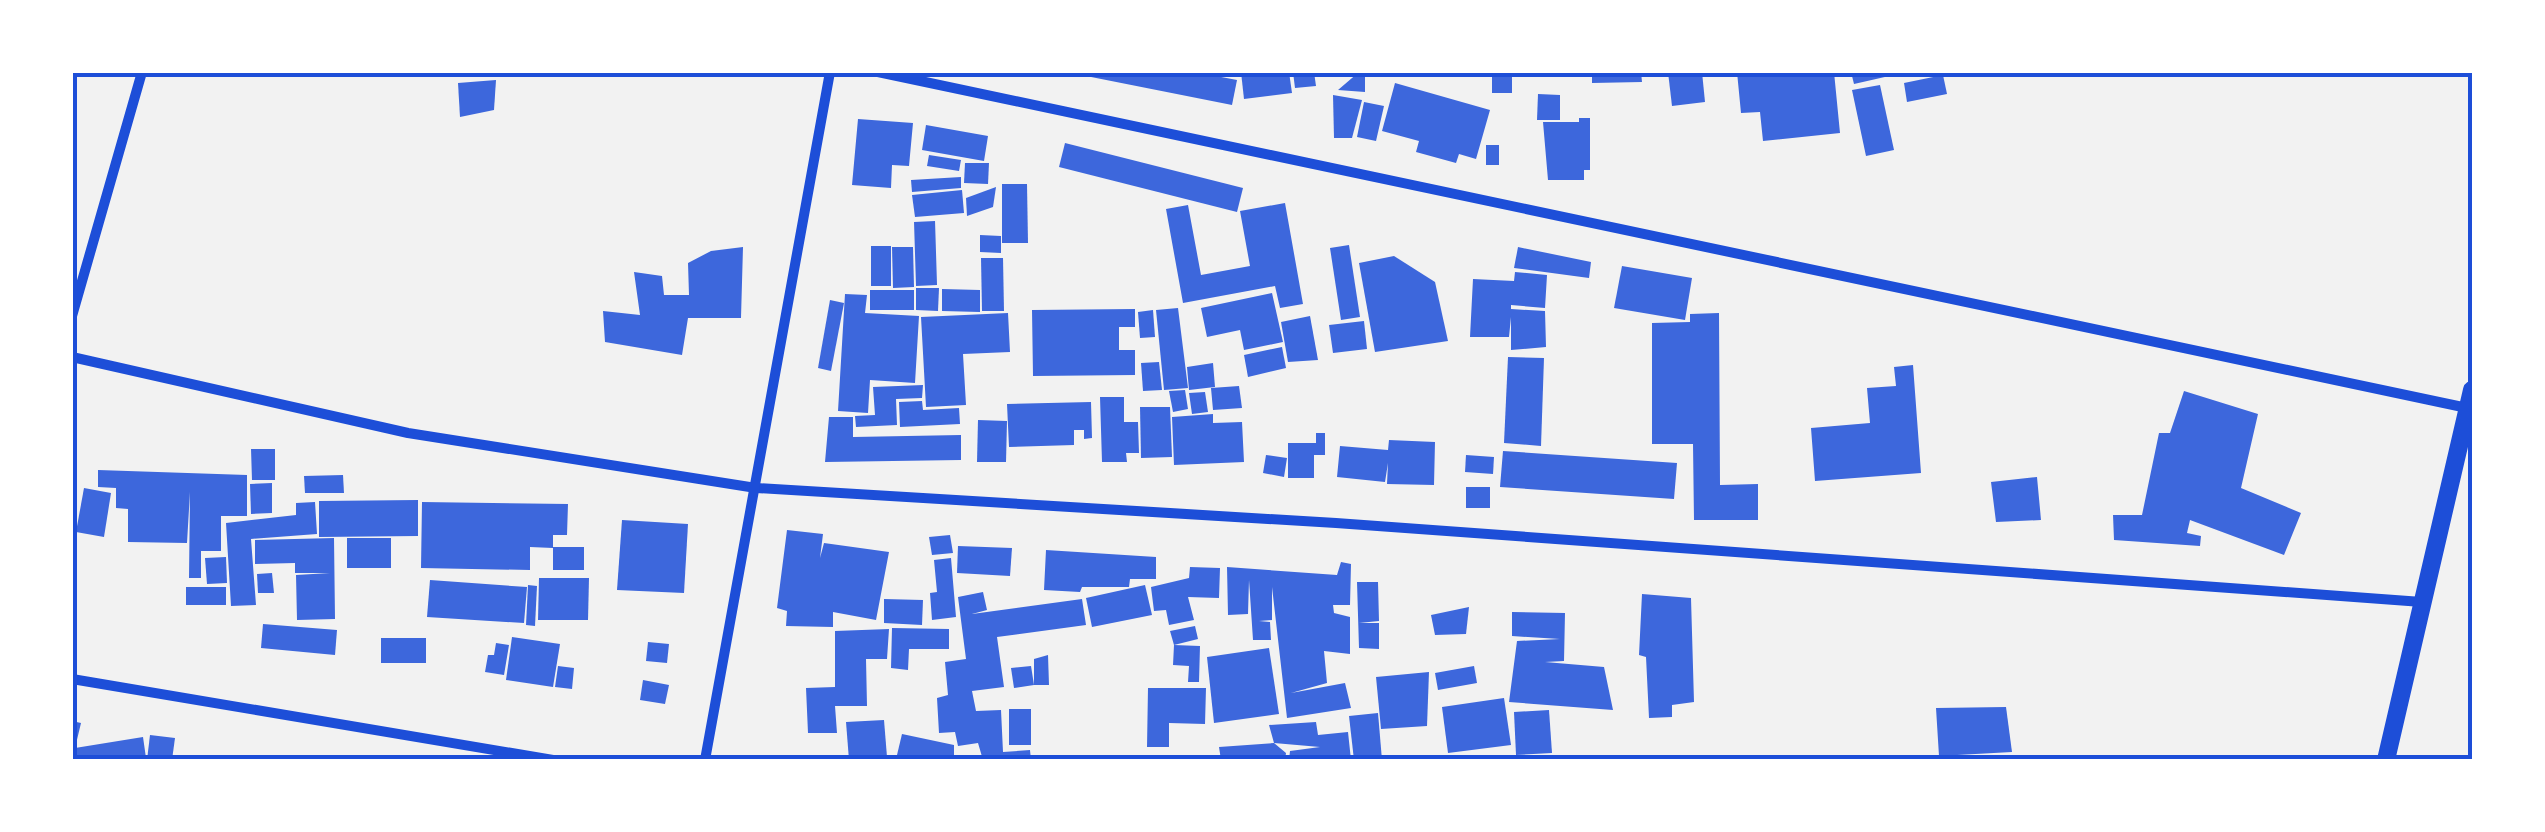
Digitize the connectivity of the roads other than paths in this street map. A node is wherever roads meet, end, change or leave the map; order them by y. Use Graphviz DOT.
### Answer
graph roads {
  1 [pos="142,72"];
  2 [pos="830,72"];
  3 [pos="878,72"];
  4 [pos="72,316"];
  5 [pos="72,357"];
  6 [pos="2471,403"];
  7 [pos="756,488"];
  8 [pos="2422,602"];
  9 [pos="72,679"];
  10 [pos="553,760"];
  11 [pos="704,760"];
  12 [pos="2386,760"];
  1 -- 4 [label="street"];
  2 -- 7 [label="street"];
  3 -- 6 [label="street"];
  5 -- 7 [label="street"];
  6 -- 8 [label="street"];
  7 -- 8 [label="street"];
  7 -- 11 [label="street"];
  8 -- 12 [label="street"];
  9 -- 10 [label="street"];
}
